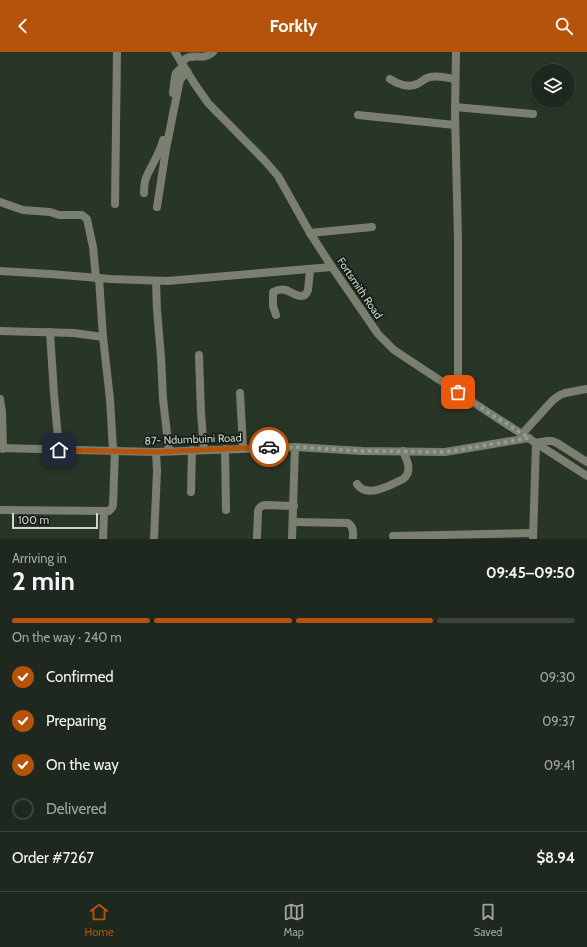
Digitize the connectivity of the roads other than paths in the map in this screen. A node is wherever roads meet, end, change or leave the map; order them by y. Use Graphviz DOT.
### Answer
graph roads {
  1 [pos="117,52"];
  2 [pos="175,52"];
  3 [pos="213,52"];
  4 [pos="456,52"];
  5 [pos="184,66"];
  6 [pos="390,79"];
  7 [pos="455,79"];
  8 [pos="455,107"];
  9 [pos="533,114"];
  10 [pos="358,115"];
  11 [pos="455,125"];
  12 [pos="144,193"];
  13 [pos="0,202"];
  14 [pos="114,204"];
  15 [pos="157,208"];
  16 [pos="372,227"];
  17 [pos="310,233"];
  18 [pos="332,267"];
  19 [pos="310,270"];
  20 [pos="0,271"];
  21 [pos="97,278"];
  22 [pos="156,281"];
  23 [pos="276,315"];
  24 [pos="0,331"];
  25 [pos="50,332"];
  26 [pos="103,337"];
  27 [pos="199,355"];
  28 [pos="587,389"];
  29 [pos="240,392"];
  30 [pos="458,392"];
  31 [pos="0,399"];
  32 [pos="529,439"];
  33 [pos="295,447"];
  34 [pos="2,448"];
  35 [pos="243,448"];
  36 [pos="225,449"];
  37 [pos="59,450"];
  38 [pos="114,450"];
  39 [pos="192,450"];
  40 [pos="204,450"];
  41 [pos="168,451"];
  42 [pos="403,451"];
  43 [pos="156,452"];
  44 [pos="587,462"];
  45 [pos="587,476"];
  46 [pos="358,484"];
  47 [pos="191,492"];
  48 [pos="294,506"];
  49 [pos="0,510"];
  50 [pos="226,510"];
  51 [pos="104,512"];
  52 [pos="293,522"];
  53 [pos="393,536"];
  54 [pos="533,536"];
  55 [pos="258,537"];
  56 [pos="103,539"];
  57 [pos="154,539"];
  58 [pos="292,539"];
  59 [pos="353,539"];
  1 -- 14 [label="street"];
  2 -- 5 [label="street, Fortsmith Road"];
  3 -- 5 [label="street"];
  4 -- 7 [label="street"];
  5 -- 12 [label="street"];
  5 -- 15 [label="street"];
  5 -- 17 [label="street, Fortsmith Road"];
  6 -- 7 [label="street"];
  7 -- 8 [label="street"];
  8 -- 9 [label="street"];
  8 -- 11 [label="street"];
  10 -- 11 [label="street"];
  11 -- 30 [label="street"];
  13 -- 21 [label="street"];
  16 -- 17 [label="street"];
  17 -- 18 [label="street, Fortsmith Road"];
  18 -- 19 [label="street"];
  18 -- 30 [label="street, Fortsmith Road"];
  19 -- 22 [label="street"];
  19 -- 23 [label="street"];
  20 -- 21 [label="street"];
  21 -- 22 [label="street"];
  21 -- 26 [label="street"];
  22 -- 41 [label="street"];
  24 -- 25 [label="street"];
  25 -- 26 [label="street"];
  25 -- 37 [label="street"];
  26 -- 38 [label="street"];
  27 -- 40 [label="street"];
  28 -- 32 [label="street"];
  29 -- 35 [label="street"];
  30 -- 32 [label="street, Fortsmith Road"];
  31 -- 34 [label="street"];
  32 -- 42 [label="street, 87- Ndumbuini Road"];
  32 -- 44 [label="street, 87- Ndumbuini Road"];
  32 -- 45 [label="street, Fortsmith Road"];
  32 -- 54 [label="street"];
  33 -- 35 [label="street, 87- Ndumbuini Road"];
  33 -- 42 [label="street, 87- Ndumbuini Road"];
  33 -- 48 [label="street"];
  34 -- 37 [label="street, 87- Ndumbuini Road"];
  35 -- 36 [label="street, 87- Ndumbuini Road"];
  36 -- 40 [label="street, 87- Ndumbuini Road"];
  36 -- 50 [label="street"];
  37 -- 38 [label="street, 87- Ndumbuini Road"];
  38 -- 43 [label="street, 87- Ndumbuini Road"];
  38 -- 51 [label="street"];
  39 -- 40 [label="street, 87- Ndumbuini Road"];
  39 -- 41 [label="street, 87- Ndumbuini Road"];
  39 -- 47 [label="street"];
  41 -- 43 [label="street, 87- Ndumbuini Road"];
  42 -- 46 [label="street"];
  43 -- 57 [label="street"];
  48 -- 52 [label="street"];
  48 -- 55 [label="street"];
  49 -- 51 [label="street"];
  51 -- 56 [label="street"];
  52 -- 58 [label="street"];
  52 -- 59 [label="street"];
  53 -- 54 [label="street"];
}
